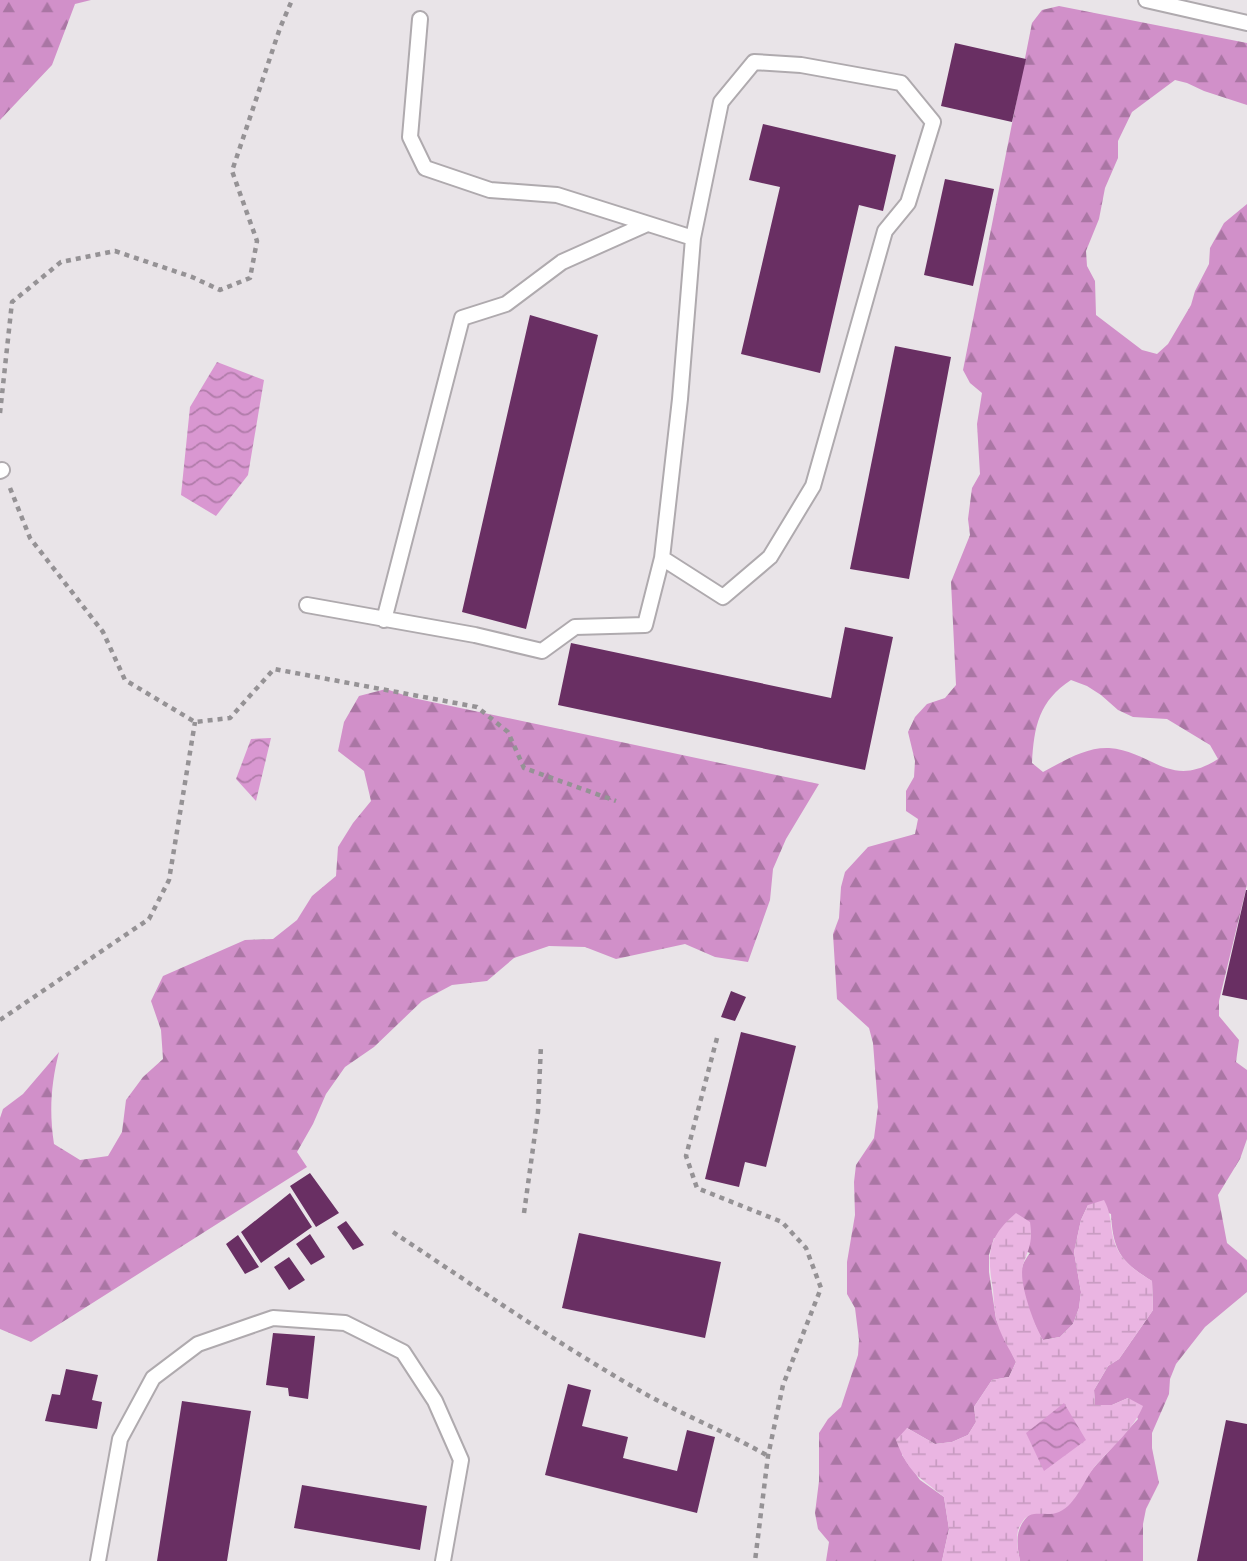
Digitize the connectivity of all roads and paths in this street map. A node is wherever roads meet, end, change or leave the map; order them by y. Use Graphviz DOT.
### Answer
graph roads {
  1 [pos="292,0"];
  2 [pos="1146,0"];
  3 [pos="420,19"];
  4 [pos="1247,23"];
  5 [pos="647,223"];
  6 [pos="693,238"];
  7 [pos="0,413"];
  8 [pos="1,470"];
  9 [pos="662,558"];
  10 [pos="307,605"];
  11 [pos="384,620"];
  12 [pos="195,722"];
  13 [pos="616,801"];
  14 [pos="0,1020"];
  15 [pos="717,1038"];
  16 [pos="541,1045"];
  17 [pos="524,1213"];
  18 [pos="393,1232"];
  19 [pos="768,1456"];
  20 [pos="98,1561"];
  21 [pos="443,1561"];
  22 [pos="755,1561"];
  1 -- 7 [label="path"];
  2 -- 4 [label="lane"];
  3 -- 5 [label="lane"];
  5 -- 6 [label="lane"];
  5 -- 11 [label="lane"];
  6 -- 9 [label="lane"];
  6 -- 9 [label="lane"];
  8 -- 12 [label="path"];
  9 -- 11 [label="lane"];
  10 -- 11 [label="lane"];
  12 -- 13 [label="path"];
  12 -- 14 [label="path"];
  15 -- 19 [label="path"];
  16 -- 17 [label="path"];
  18 -- 19 [label="path"];
  19 -- 22 [label="path"];
  20 -- 21 [label="lane"];
}
